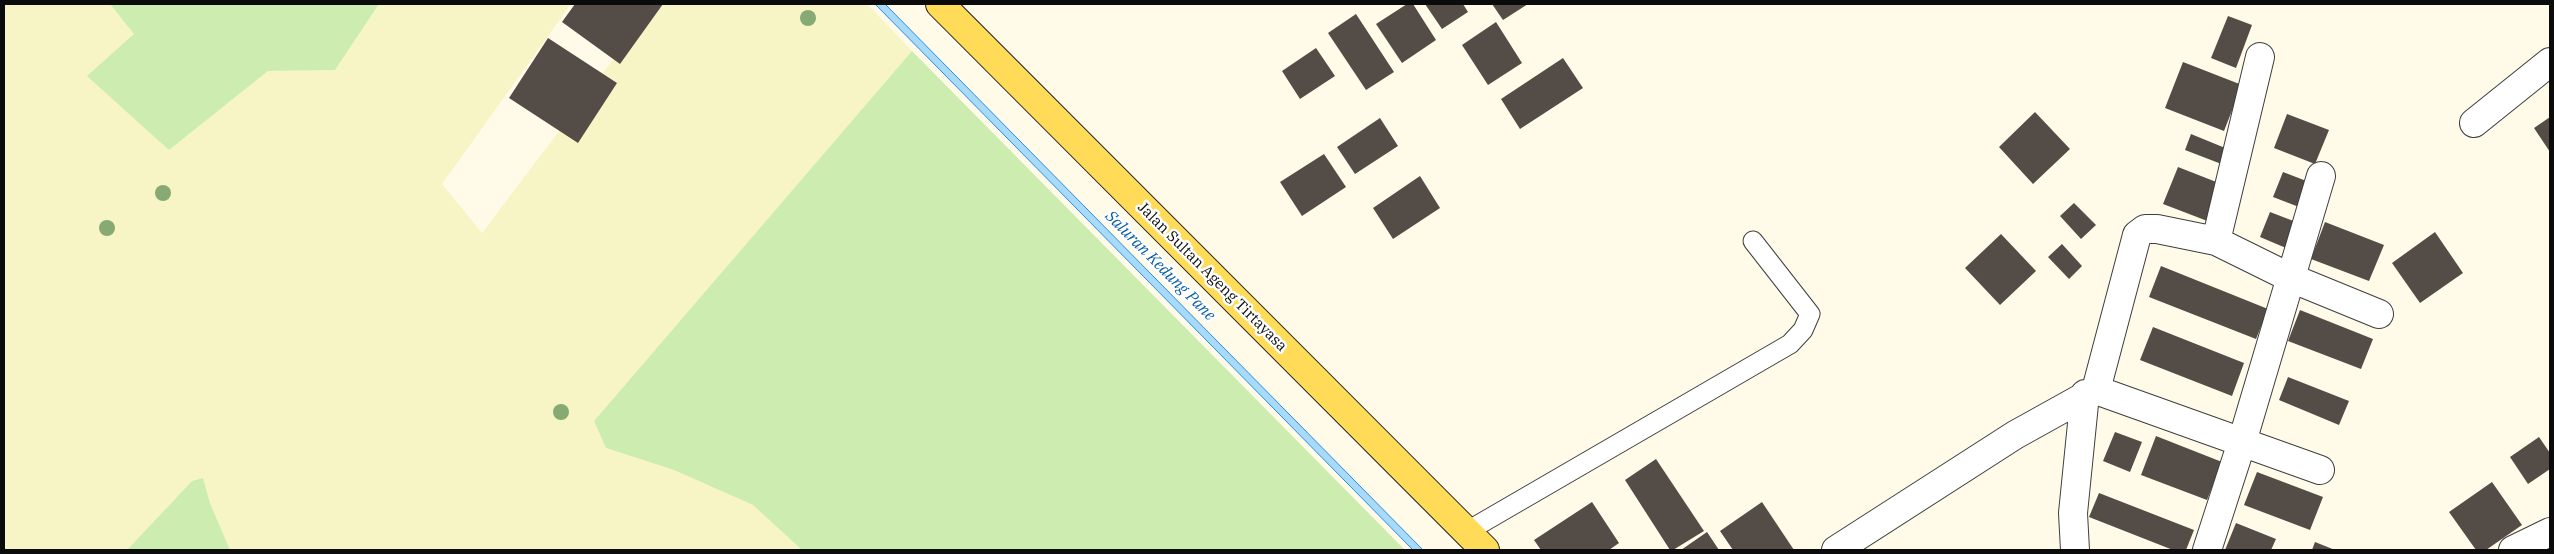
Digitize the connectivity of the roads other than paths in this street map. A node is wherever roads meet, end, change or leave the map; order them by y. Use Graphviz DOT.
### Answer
graph roads {
  1 [pos="940,4"];
  2 [pos="2260,57"];
  3 [pos="2550,62"];
  4 [pos="2474,123"];
  5 [pos="2321,176"];
  6 [pos="1753,241"];
  7 [pos="2216,241"];
  8 [pos="2291,278"];
  9 [pos="2379,314"];
  10 [pos="2090,392"];
  11 [pos="2242,442"];
  12 [pos="2320,470"];
  13 [pos="2550,532"];
  14 [pos="1476,541"];
  15 [pos="2081,548"];
  16 [pos="1836,550"];
  17 [pos="2207,550"];
  18 [pos="2513,550"];
  1 -- 14 [label="main road, Jalan Sultan Ageng Tirtayasa"];
  2 -- 7 [label="street"];
  3 -- 4 [label="street"];
  5 -- 8 [label="street"];
  6 -- 14 [label="lane"];
  7 -- 8 [label="street"];
  7 -- 10 [label="street"];
  8 -- 9 [label="street"];
  8 -- 11 [label="street"];
  10 -- 11 [label="street"];
  10 -- 15 [label="street"];
  10 -- 16 [label="street"];
  11 -- 12 [label="street"];
  11 -- 17 [label="street"];
  13 -- 18 [label="street"];
}
